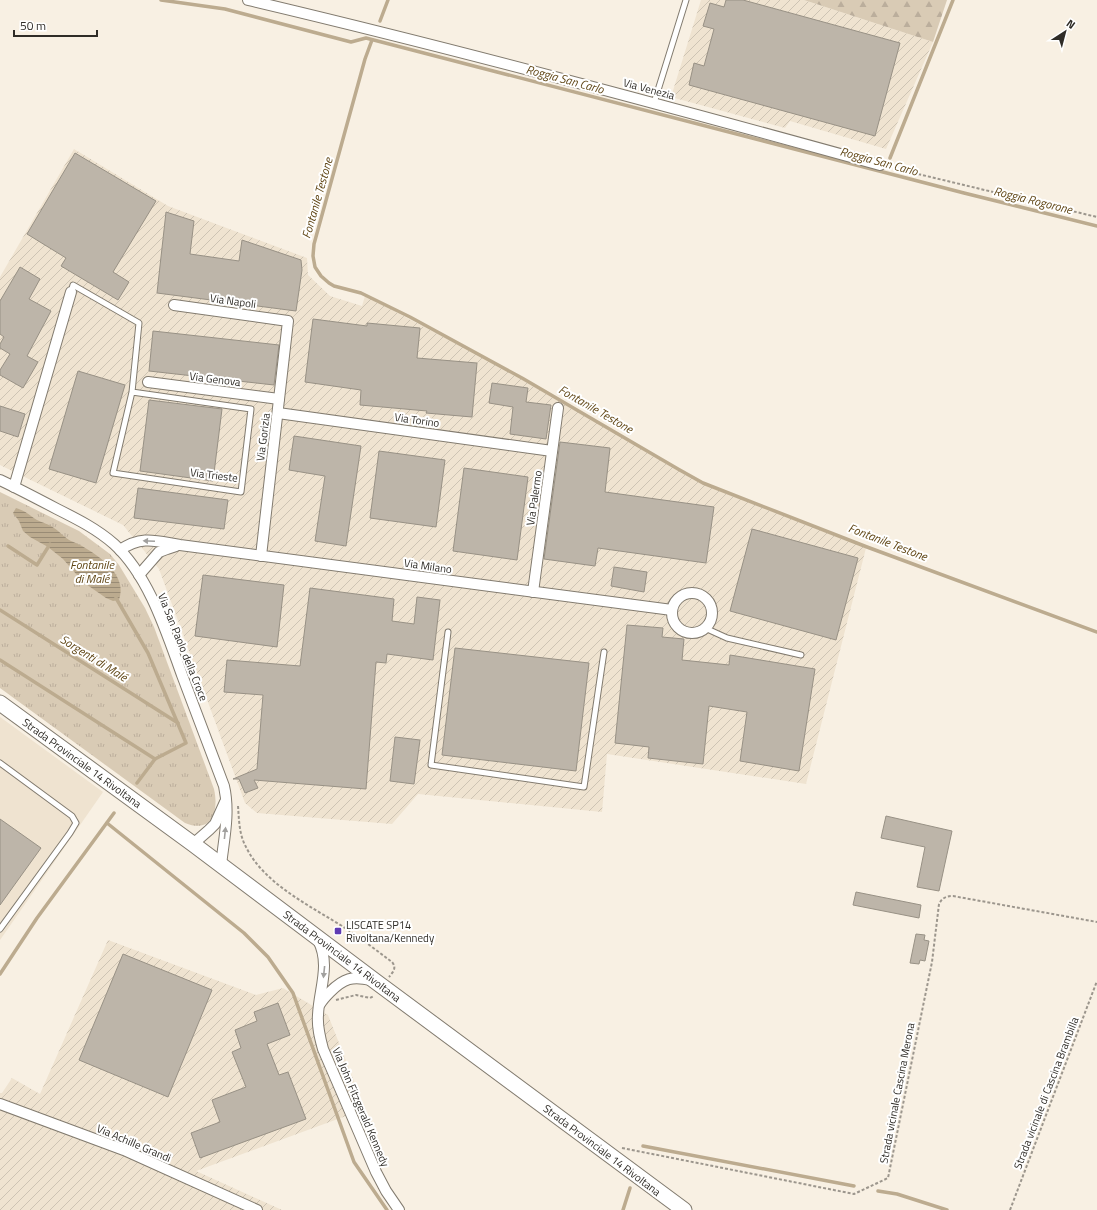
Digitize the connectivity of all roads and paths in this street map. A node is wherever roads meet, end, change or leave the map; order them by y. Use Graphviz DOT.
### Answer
graph roads {
  1 [pos="248,0"];
  2 [pos="686,0"];
  3 [pos="654,103"];
  4 [pos="880,165"];
  5 [pos="1097,217"];
  6 [pos="71,292"];
  7 [pos="174,305"];
  8 [pos="288,321"];
  9 [pos="148,382"];
  10 [pos="132,392"];
  11 [pos="280,399"];
  12 [pos="558,408"];
  13 [pos="278,414"];
  14 [pos="552,450"];
  15 [pos="0,480"];
  16 [pos="14,487"];
  17 [pos="180,546"];
  18 [pos="120,550"];
  19 [pos="261,556"];
  20 [pos="138,575"];
  21 [pos="533,592"];
  22 [pos="672,610"];
  23 [pos="706,628"];
  24 [pos="448,632"];
  25 [pos="604,652"];
  26 [pos="801,655"];
  27 [pos="0,703"];
  28 [pos="0,763"];
  29 [pos="226,800"];
  30 [pos="238,806"];
  31 [pos="193,844"];
  32 [pos="221,865"];
  33 [pos="1097,922"];
  34 [pos="0,929"];
  35 [pos="317,937"];
  36 [pos="1097,981"];
  37 [pos="378,983"];
  38 [pos="318,1008"];
  39 [pos="0,1104"];
  40 [pos="621,1147"];
  41 [pos="258,1210"];
  42 [pos="399,1210"];
  43 [pos="684,1210"];
  44 [pos="1010,1210"];
  1 -- 3 [label="street, Via Venezia"];
  2 -- 3 [label="lane"];
  3 -- 4 [label="street, Via Venezia"];
  4 -- 5 [label="path"];
  6 -- 10 [label="lane, Via Trieste"];
  6 -- 16 [label="street, Via Trieste"];
  7 -- 8 [label="street, Via Napoli"];
  8 -- 11 [label="street, Via Gorizia"];
  9 -- 11 [label="street, Via Genova"];
  10 -- 10 [label="lane, Via Trieste"];
  11 -- 13 [label="street, Via Gorizia"];
  12 -- 14 [label="street, Via Palermo"];
  13 -- 14 [label="street, Via Torino"];
  13 -- 19 [label="street, Via Gorizia"];
  14 -- 21 [label="street, Via Palermo"];
  15 -- 16 [label="street, Via San Paolo della Croce"];
  16 -- 18 [label="street, Via San Paolo della Croce"];
  17 -- 18 [label="street, Via Milano, one-way"];
  17 -- 19 [label="street, Via Milano"];
  17 -- 20 [label="street, Via Milano"];
  18 -- 20 [label="street, Via San Paolo della Croce"];
  19 -- 21 [label="street, Via Milano"];
  20 -- 29 [label="street, Via San Paolo della Croce"];
  21 -- 22 [label="street, Via Milano"];
  22 -- 23 [label="street"];
  22 -- 23 [label="street"];
  23 -- 26 [label="lane"];
  24 -- 25 [label="lane"];
  27 -- 31 [label="main road, Strada Provinciale 14 Rivoltana"];
  28 -- 34 [label="lane"];
  29 -- 31 [label="street"];
  32 -- 29 [label="street, Via San Paolo della Croce, one-way"];
  30 -- 37 [label="path"];
  31 -- 32 [label="main road, Strada Provinciale 14 Rivoltana"];
  32 -- 35 [label="main road, Strada Provinciale 14 Rivoltana"];
  33 -- 40 [label="path, Strada vicinale Cascina Merona"];
  35 -- 37 [label="main road, Strada Provinciale 14 Rivoltana"];
  35 -- 38 [label="street, Via John Fitzgerald Kennedy, one-way"];
  36 -- 44 [label="path, Strada vicinale di Cascina Brambilla"];
  37 -- 38 [label="street"];
  37 -- 38 [label="path"];
  37 -- 43 [label="main road, Strada Provinciale 14 Rivoltana"];
  38 -- 42 [label="street, Via John Fitzgerald Kennedy"];
  39 -- 41 [label="street, Via Achille Grandi"];
}
